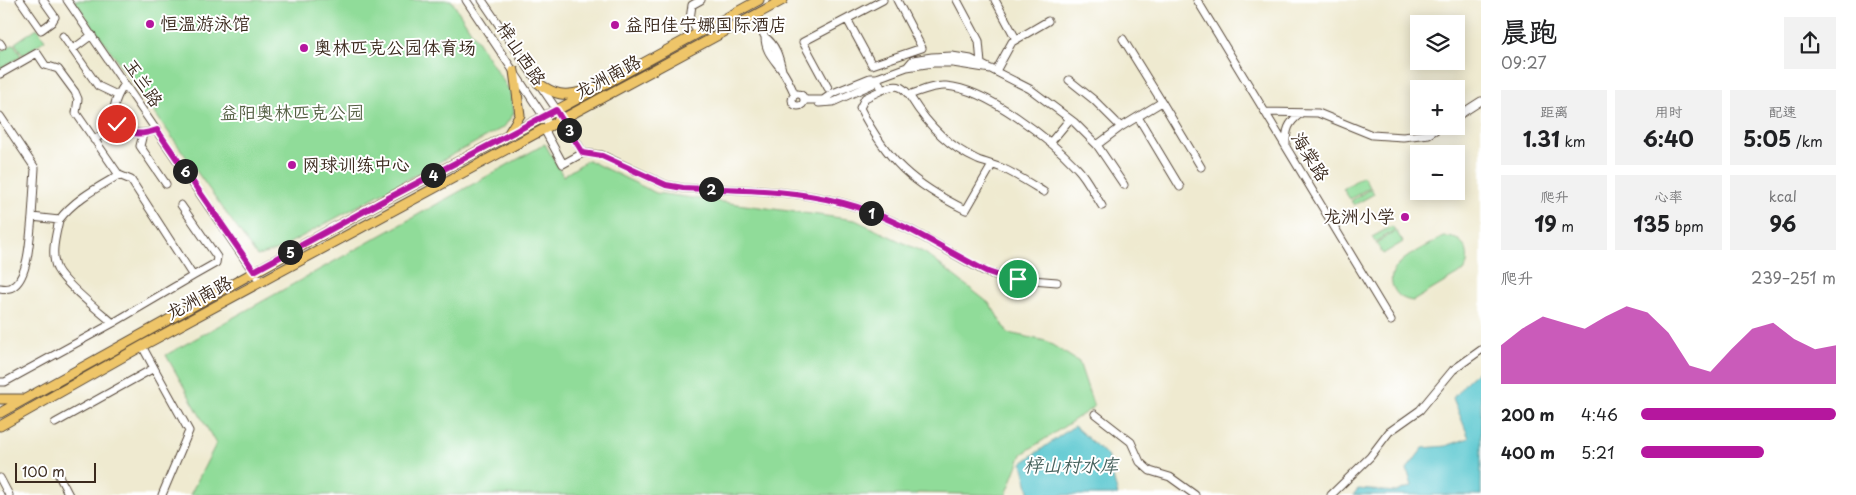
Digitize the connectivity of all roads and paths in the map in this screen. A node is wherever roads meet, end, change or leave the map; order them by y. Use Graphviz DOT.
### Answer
graph roads {
  1 [pos="20,0"];
  2 [pos="43,0"];
  3 [pos="67,0"];
  4 [pos="466,0"];
  5 [pos="482,0"];
  6 [pos="701,0"];
  7 [pos="759,0"];
  8 [pos="783,0"];
  9 [pos="883,0"];
  10 [pos="897,0"];
  11 [pos="957,0"];
  12 [pos="995,0"];
  13 [pos="1197,0"];
  14 [pos="690,2"];
  15 [pos="754,16"];
  16 [pos="847,19"];
  17 [pos="1048,21"];
  18 [pos="698,33"];
  19 [pos="92,35"];
  20 [pos="63,36"];
  21 [pos="1124,38"];
  22 [pos="1016,39"];
  23 [pos="72,49"];
  24 [pos="896,57"];
  25 [pos="981,64"];
  26 [pos="904,68"];
  27 [pos="993,70"];
  28 [pos="514,71"];
  29 [pos="0,74"];
  30 [pos="877,78"];
  31 [pos="1070,80"];
  32 [pos="538,83"];
  33 [pos="126,84"];
  34 [pos="601,86"];
  35 [pos="828,88"];
  36 [pos="882,90"];
  37 [pos="117,95"];
  38 [pos="909,95"];
  39 [pos="1162,102"];
  40 [pos="1481,102"];
  41 [pos="556,110"];
  42 [pos="1265,112"];
  43 [pos="1465,112"];
  44 [pos="1301,114"];
  45 [pos="0,116"];
  46 [pos="544,116"];
  47 [pos="1138,117"];
  48 [pos="563,119"];
  49 [pos="1070,119"];
  50 [pos="117,124"];
  51 [pos="1121,127"];
  52 [pos="547,128"];
  53 [pos="157,130"];
  54 [pos="143,134"];
  55 [pos="1421,135"];
  56 [pos="505,137"];
  57 [pos="94,140"];
  58 [pos="1050,143"];
  59 [pos="1097,145"];
  60 [pos="1286,146"];
  61 [pos="583,153"];
  62 [pos="992,165"];
  63 [pos="1201,167"];
  64 [pos="119,175"];
  65 [pos="166,184"];
  66 [pos="1124,185"];
  67 [pos="1180,187"];
  68 [pos="1044,192"];
  69 [pos="181,205"];
  70 [pos="1102,206"];
  71 [pos="32,217"];
  72 [pos="59,220"];
  73 [pos="254,271"];
  74 [pos="193,276"];
  75 [pos="261,282"];
  76 [pos="1057,282"];
  77 [pos="0,288"];
  78 [pos="1391,321"];
  79 [pos="113,323"];
  80 [pos="142,346"];
  81 [pos="1481,350"];
  82 [pos="154,368"];
  83 [pos="0,382"];
  84 [pos="0,399"];
  85 [pos="25,399"];
  86 [pos="0,413"];
  87 [pos="1095,414"];
  88 [pos="55,423"];
  89 [pos="0,426"];
  90 [pos="58,474"];
  91 [pos="0,478"];
  92 [pos="9,495"];
  93 [pos="69,495"];
  94 [pos="162,495"];
  95 [pos="1196,495"];
  96 [pos="1331,495"];
  1 -- 2 [label="street"];
  3 -- 19 [label="street, 玉兰路"];
  4 -- 28 [label="street, 梓山西路"];
  5 -- 32 [label="street, 梓山西路"];
  6 -- 14 [label="street"];
  7 -- 18 [label="main road, 龙洲南路"];
  8 -- 15 [label="main road, 龙洲南路"];
  9 -- 16 [label="street"];
  10 -- 24 [label="street"];
  11 -- 25 [label="street"];
  12 -- 22 [label="street"];
  13 -- 42 [label="street, 海棠路"];
  14 -- 18 [label="street"];
  15 -- 30 [label="street"];
  15 -- 48 [label="main road, 龙洲南路"];
  16 -- 24 [label="street"];
  16 -- 35 [label="street"];
  17 -- 22 [label="street"];
  18 -- 34 [label="main road, 龙洲南路"];
  19 -- 23 [label="street"];
  19 -- 33 [label="street, 玉兰路"];
  20 -- 23 [label="street"];
  21 -- 39 [label="street"];
  22 -- 27 [label="street"];
  23 -- 37 [label="street"];
  24 -- 26 [label="street"];
  25 -- 26 [label="street"];
  25 -- 27 [label="street"];
  26 -- 27 [label="street"];
  26 -- 30 [label="street"];
  27 -- 49 [label="street"];
  28 -- 46 [label="street, 梓山西路"];
  28 -- 56 [label="main road"];
  29 -- 57 [label="street"];
  30 -- 36 [label="street"];
  31 -- 51 [label="street"];
  32 -- 34 [label="main road"];
  32 -- 41 [label="street, 梓山西路"];
  33 -- 37 [label="street"];
  33 -- 53 [label="street, 玉兰路"];
  34 -- 41 [label="main road, 龙洲南路"];
  36 -- 38 [label="street"];
  36 -- 62 [label="street"];
  37 -- 50 [label="street"];
  38 -- 58 [label="street"];
  38 -- 62 [label="street"];
  39 -- 47 [label="street"];
  39 -- 63 [label="street"];
  40 -- 43 [label="street"];
  41 -- 46 [label="main road, 龙洲南路"];
  41 -- 48 [label="street, 梓山西路"];
  42 -- 44 [label="street, 海棠路"];
  42 -- 60 [label="street, 海棠路"];
  44 -- 55 [label="street, 海棠路"];
  44 -- 60 [label="street"];
  45 -- 71 [label="street"];
  46 -- 52 [label="street, 梓山西路"];
  46 -- 56 [label="main road, 龙洲南路"];
  47 -- 51 [label="street"];
  47 -- 67 [label="street"];
  48 -- 52 [label="main road, 龙洲南路"];
  48 -- 61 [label="street, 梓山西路"];
  49 -- 58 [label="street"];
  49 -- 59 [label="street"];
  50 -- 54 [label="street"];
  50 -- 57 [label="street"];
  51 -- 59 [label="street"];
  52 -- 61 [label="street, 梓山西路"];
  52 -- 75 [label="main road, 龙洲南路"];
  53 -- 54 [label="street"];
  53 -- 73 [label="street, 玉兰路"];
  54 -- 65 [label="street"];
  56 -- 73 [label="main road, 龙洲南路"];
  57 -- 64 [label="street"];
  58 -- 70 [label="street"];
  59 -- 66 [label="street"];
  60 -- 78 [label="street, 海棠路"];
  61 -- 76 [label="street"];
  62 -- 68 [label="street"];
  64 -- 72 [label="street"];
  64 -- 74 [label="street"];
  69 -- 74 [label="street"];
  71 -- 72 [label="street"];
  71 -- 77 [label="street"];
  72 -- 79 [label="street"];
  73 -- 75 [label="street, 玉兰路"];
  73 -- 85 [label="main road, 龙洲南路"];
  74 -- 79 [label="street"];
  75 -- 80 [label="main road, 龙洲南路"];
  79 -- 83 [label="street"];
  80 -- 82 [label="street"];
  80 -- 89 [label="main road, 龙洲南路"];
  81 -- 96 [label="street"];
  82 -- 88 [label="street"];
  82 -- 94 [label="street"];
  84 -- 85 [label="main road"];
  85 -- 86 [label="main road, 龙洲南路"];
  87 -- 95 [label="street"];
  90 -- 93 [label="street"];
  91 -- 92 [label="street"];
}
